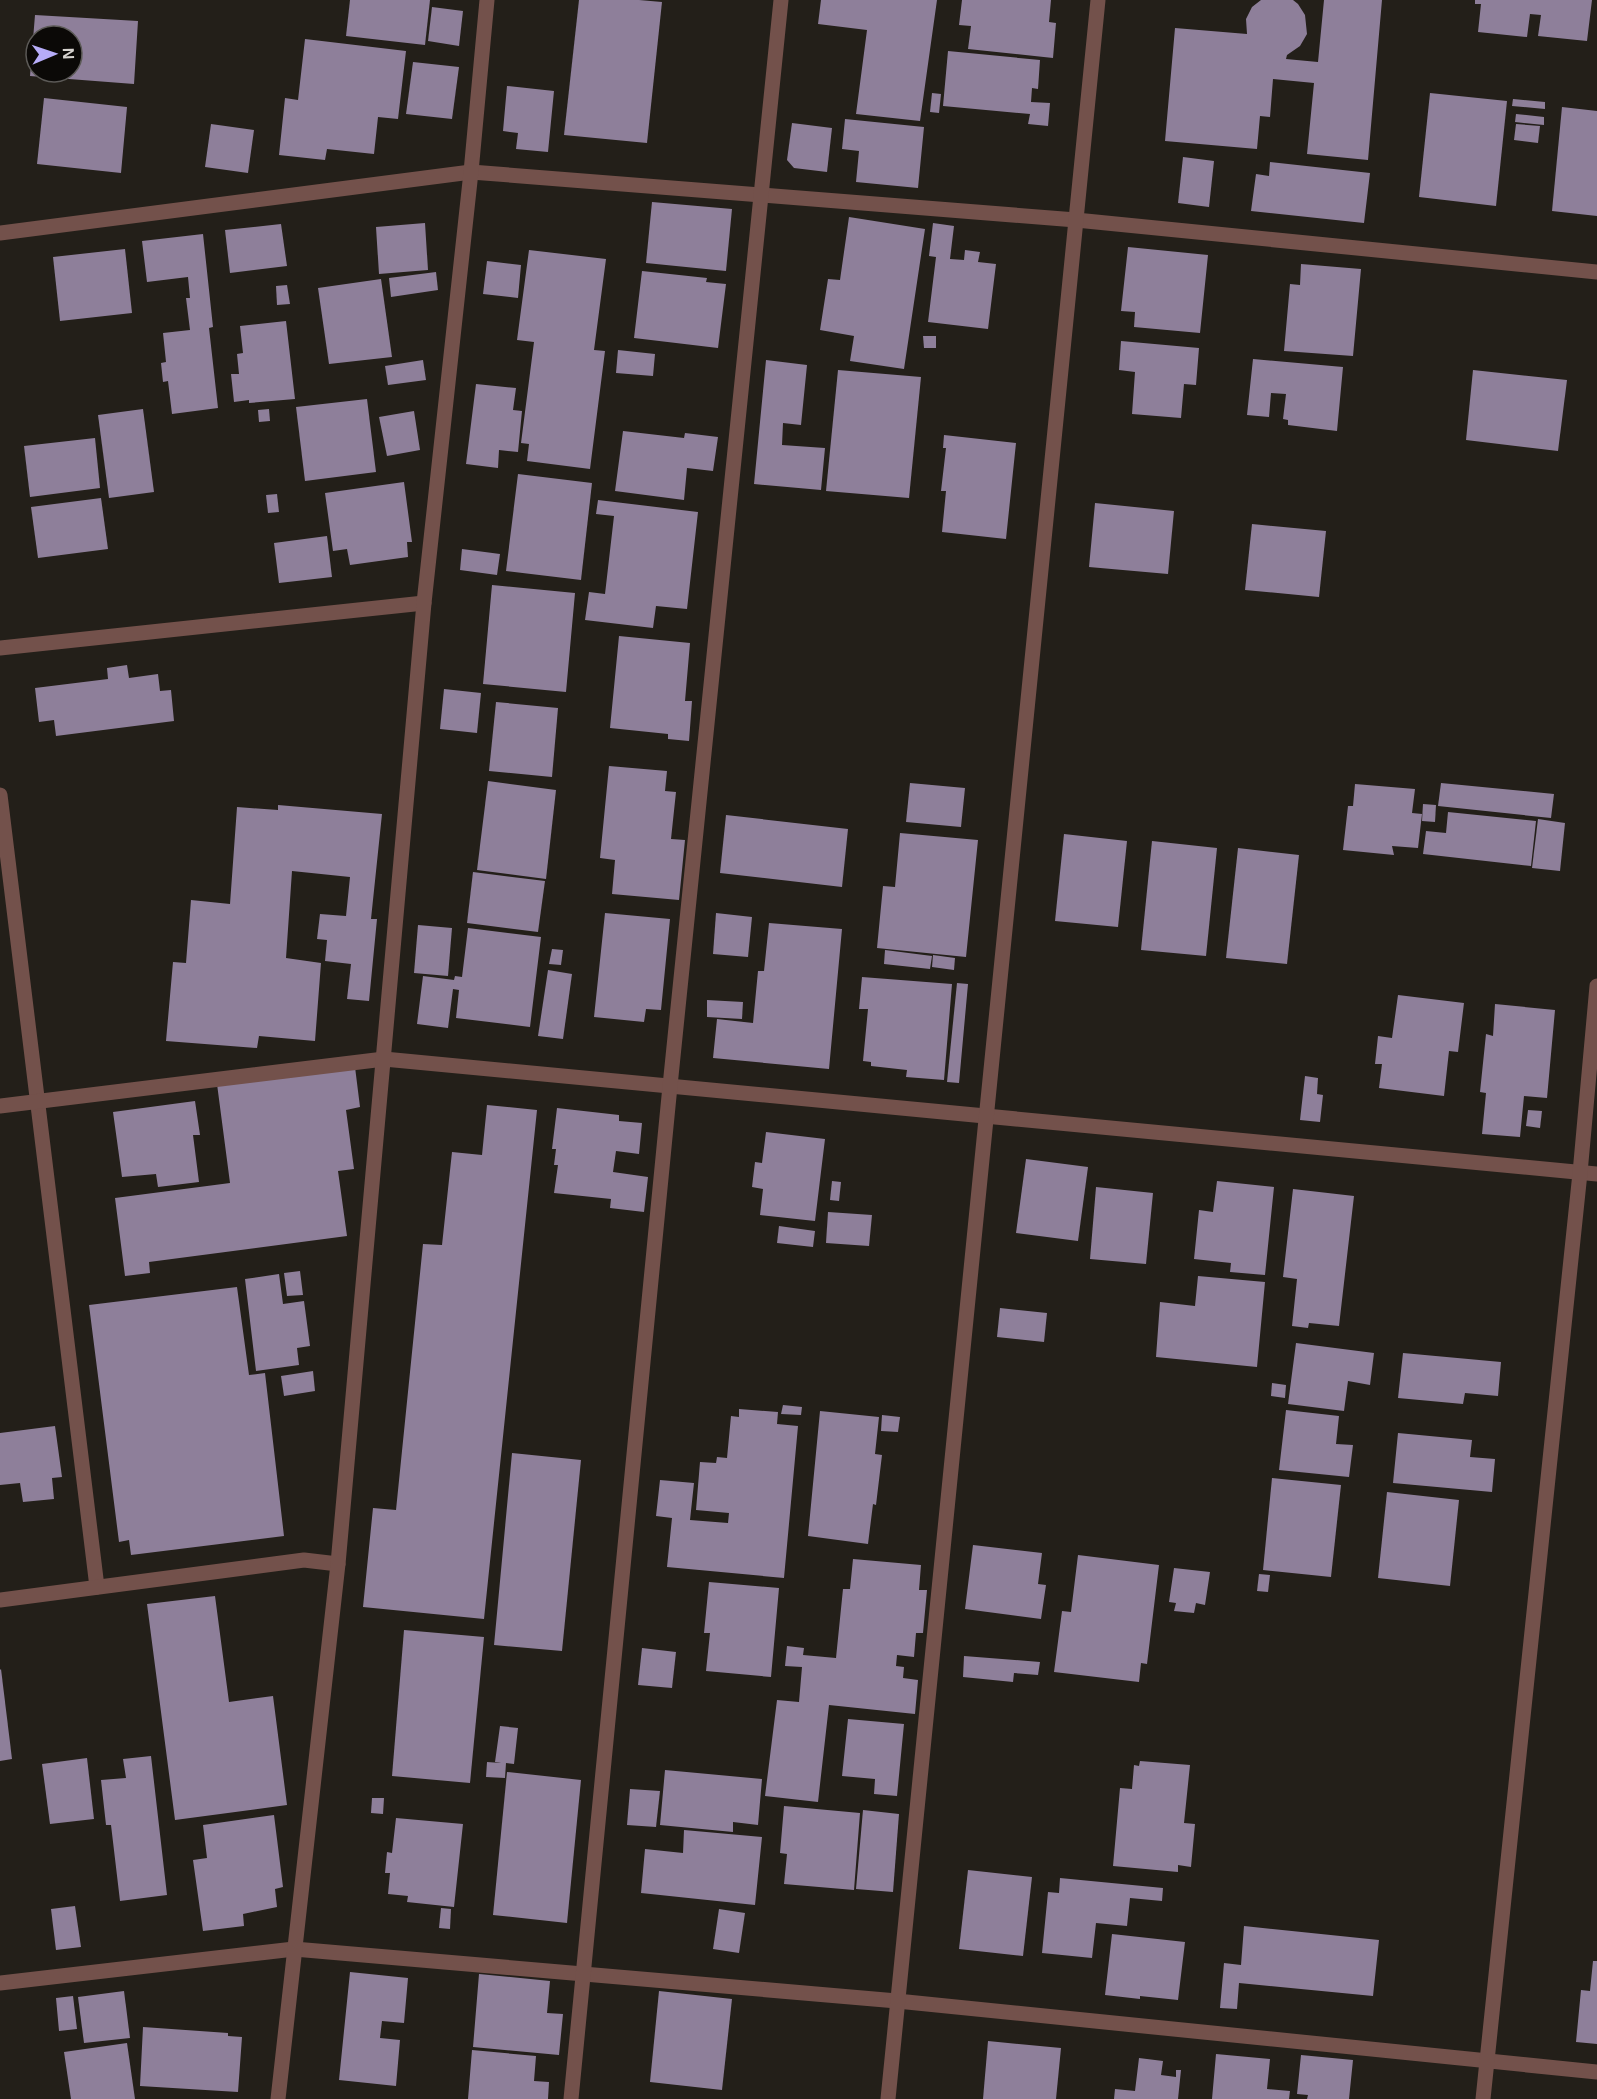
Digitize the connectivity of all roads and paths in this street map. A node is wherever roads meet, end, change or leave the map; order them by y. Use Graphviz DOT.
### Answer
graph roads {
  1 [pos="487,0"];
  2 [pos="781,0"];
  3 [pos="1098,0"];
  4 [pos="471,172"];
  5 [pos="761,195"];
  6 [pos="1076,220"];
  7 [pos="0,233"];
  8 [pos="1597,272"];
  9 [pos="424,603"];
  10 [pos="0,648"];
  11 [pos="0,795"];
  12 [pos="1597,986"];
  13 [pos="384,1059"];
  14 [pos="670,1086"];
  15 [pos="38,1100"];
  16 [pos="0,1106"];
  17 [pos="985,1116"];
  18 [pos="1580,1173"];
  19 [pos="1597,1174"];
  20 [pos="338,1564"];
  21 [pos="97,1587"];
  22 [pos="0,1600"];
  23 [pos="294,1949"];
  24 [pos="583,1974"];
  25 [pos="0,1983"];
  26 [pos="897,2001"];
  27 [pos="1487,2061"];
  28 [pos="1597,2072"];
  29 [pos="278,2099"];
  30 [pos="571,2099"];
  31 [pos="888,2099"];
  32 [pos="1484,2099"];
  1 -- 4 [label="street"];
  2 -- 5 [label="street"];
  3 -- 6 [label="street"];
  4 -- 5 [label="street"];
  4 -- 7 [label="street"];
  4 -- 9 [label="street"];
  5 -- 6 [label="street"];
  5 -- 14 [label="street"];
  6 -- 8 [label="street"];
  6 -- 17 [label="street"];
  9 -- 10 [label="street"];
  9 -- 13 [label="street"];
  11 -- 15 [label="street"];
  12 -- 18 [label="street"];
  13 -- 14 [label="street"];
  13 -- 15 [label="street"];
  13 -- 20 [label="street"];
  14 -- 17 [label="street"];
  14 -- 24 [label="street"];
  15 -- 16 [label="street"];
  15 -- 21 [label="street"];
  17 -- 18 [label="street"];
  17 -- 26 [label="street"];
  18 -- 19 [label="street"];
  18 -- 27 [label="street"];
  20 -- 21 [label="street"];
  20 -- 23 [label="street"];
  21 -- 22 [label="street"];
  23 -- 24 [label="street"];
  23 -- 25 [label="street"];
  23 -- 29 [label="street"];
  24 -- 26 [label="street"];
  24 -- 30 [label="street"];
  26 -- 27 [label="street"];
  26 -- 31 [label="street"];
  27 -- 28 [label="street"];
  27 -- 32 [label="street"];
}
